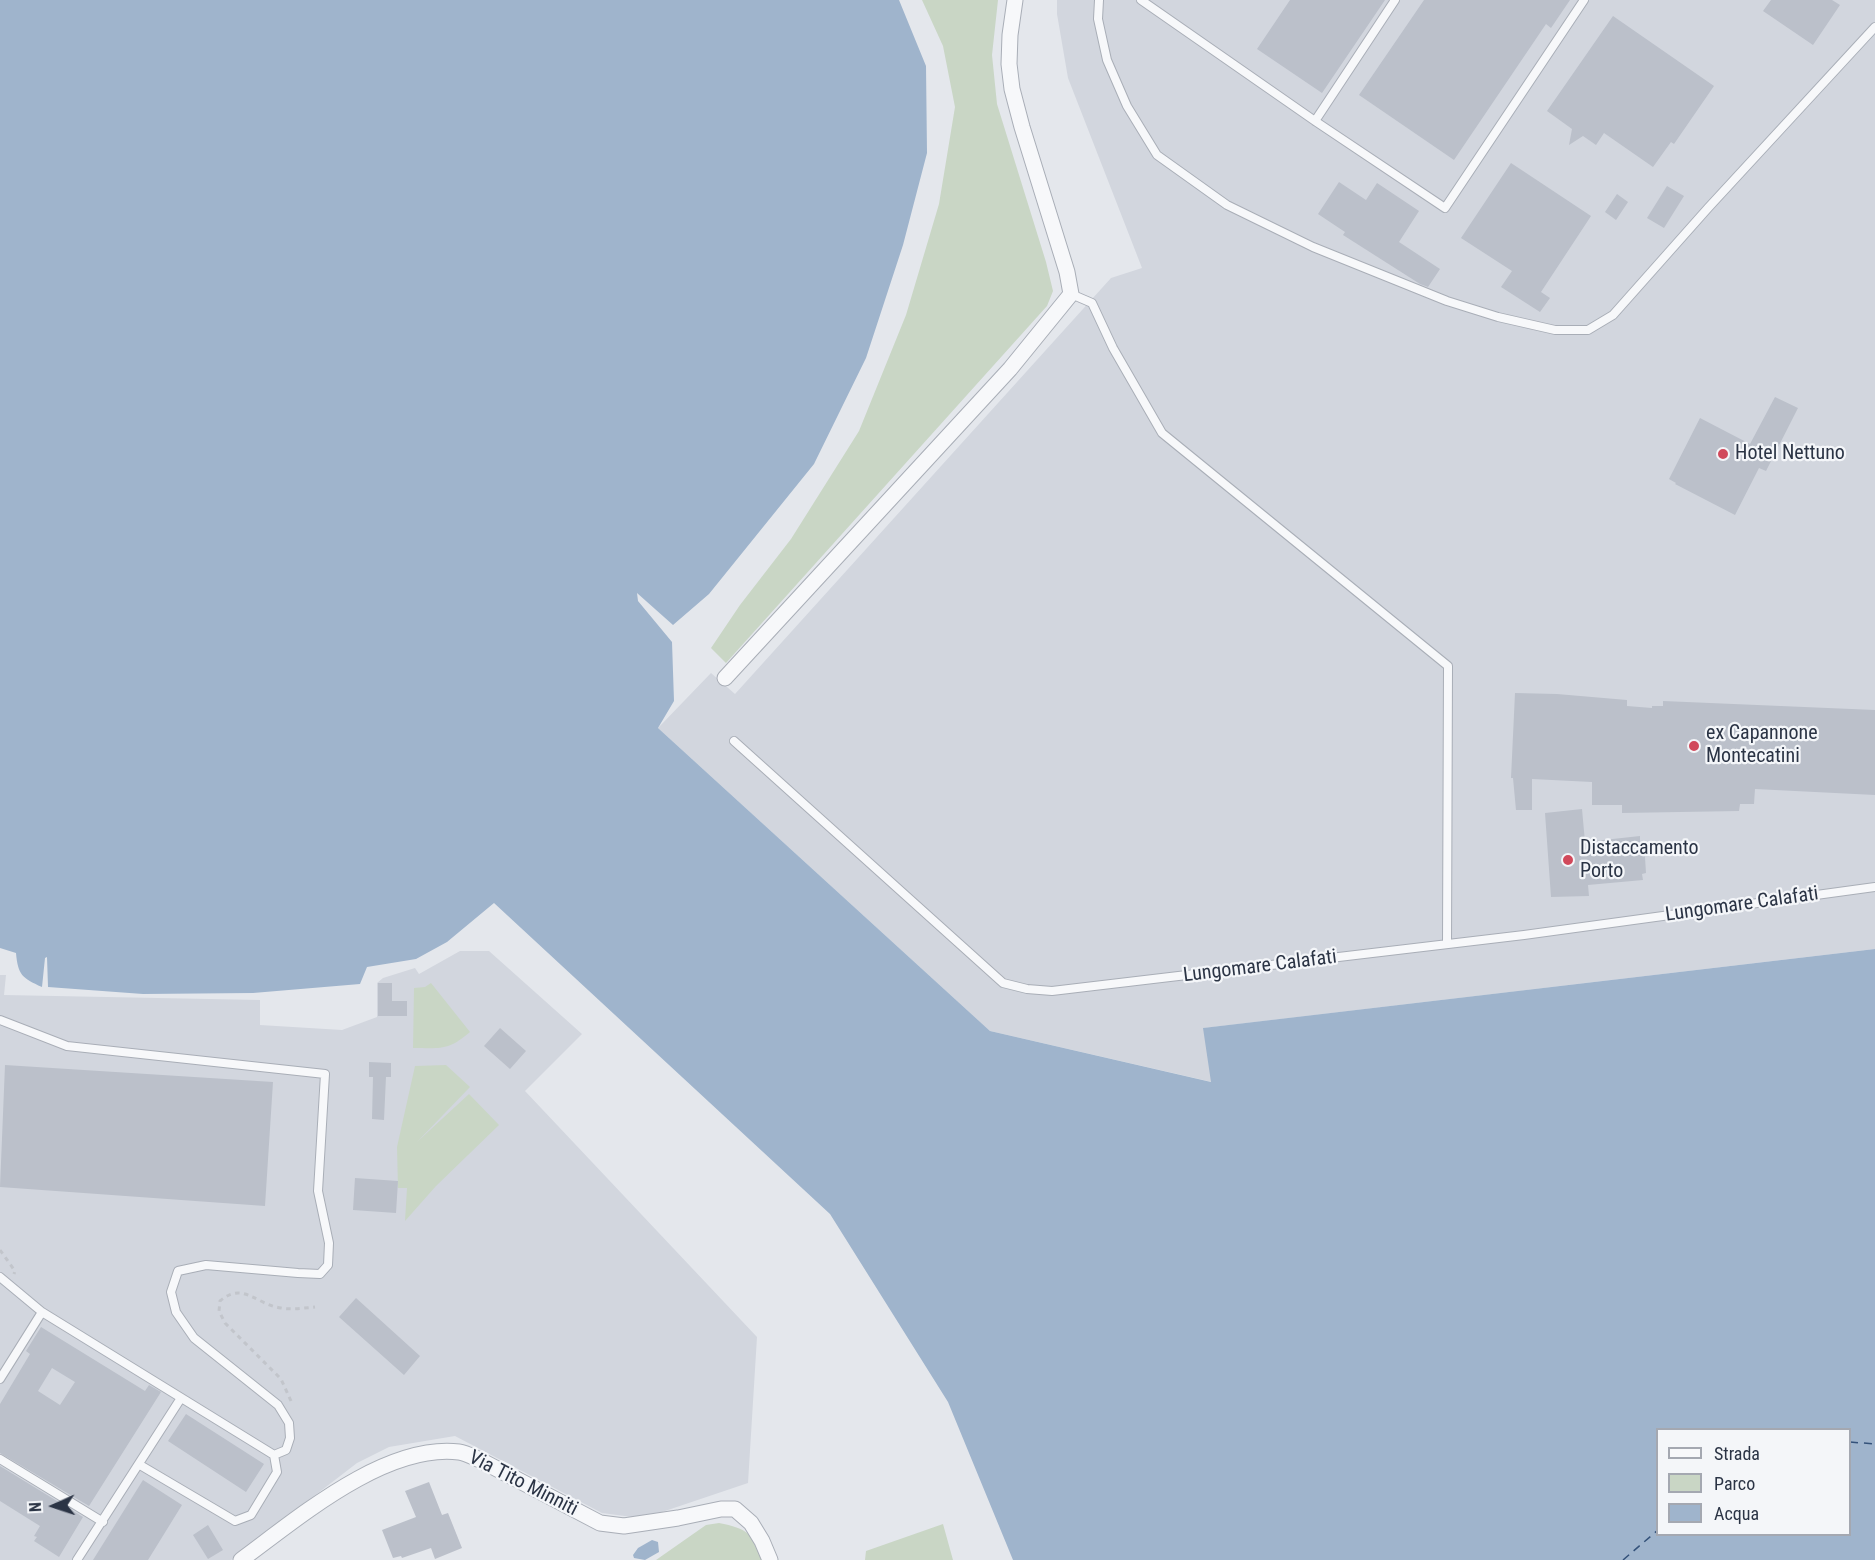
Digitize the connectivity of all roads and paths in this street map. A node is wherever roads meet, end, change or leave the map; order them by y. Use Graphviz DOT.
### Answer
graph roads {
  1 [pos="1015,0"];
  2 [pos="1099,0"];
  3 [pos="1141,0"];
  4 [pos="1395,0"];
  5 [pos="1584,0"];
  6 [pos="1875,27"];
  7 [pos="1314,120"];
  8 [pos="1071,294"];
  9 [pos="725,678"];
  10 [pos="734,741"];
  11 [pos="1875,887"];
  12 [pos="1447,944"];
  13 [pos="0,1020"];
  14 [pos="0,1250"];
  15 [pos="0,1277"];
  16 [pos="8,1283"];
  17 [pos="315,1307"];
  18 [pos="42,1312"];
  19 [pos="0,1379"];
  20 [pos="181,1398"];
  21 [pos="293,1405"];
  22 [pos="273,1455"];
  23 [pos="0,1459"];
  24 [pos="140,1465"];
  25 [pos="103,1522"];
  26 [pos="77,1560"];
  27 [pos="241,1560"];
  28 [pos="770,1560"];
  1 -- 8 [label="street"];
  2 -- 6 [label="lane"];
  3 -- 7 [label="lane"];
  4 -- 7 [label="lane"];
  5 -- 7 [label="lane"];
  8 -- 9 [label="street"];
  8 -- 12 [label="lane"];
  10 -- 12 [label="lane, Lungomare Calafati"];
  11 -- 12 [label="lane, Lungomare Calafati"];
  13 -- 22 [label="lane"];
  14 -- 16 [label="path"];
  15 -- 16 [label="lane"];
  16 -- 18 [label="lane"];
  17 -- 21 [label="path"];
  18 -- 19 [label="lane"];
  18 -- 20 [label="lane"];
  20 -- 22 [label="lane"];
  20 -- 24 [label="lane"];
  22 -- 24 [label="lane"];
  23 -- 25 [label="lane"];
  24 -- 25 [label="lane"];
  25 -- 26 [label="lane"];
  27 -- 28 [label="street, Via Tito Minniti"];
}
